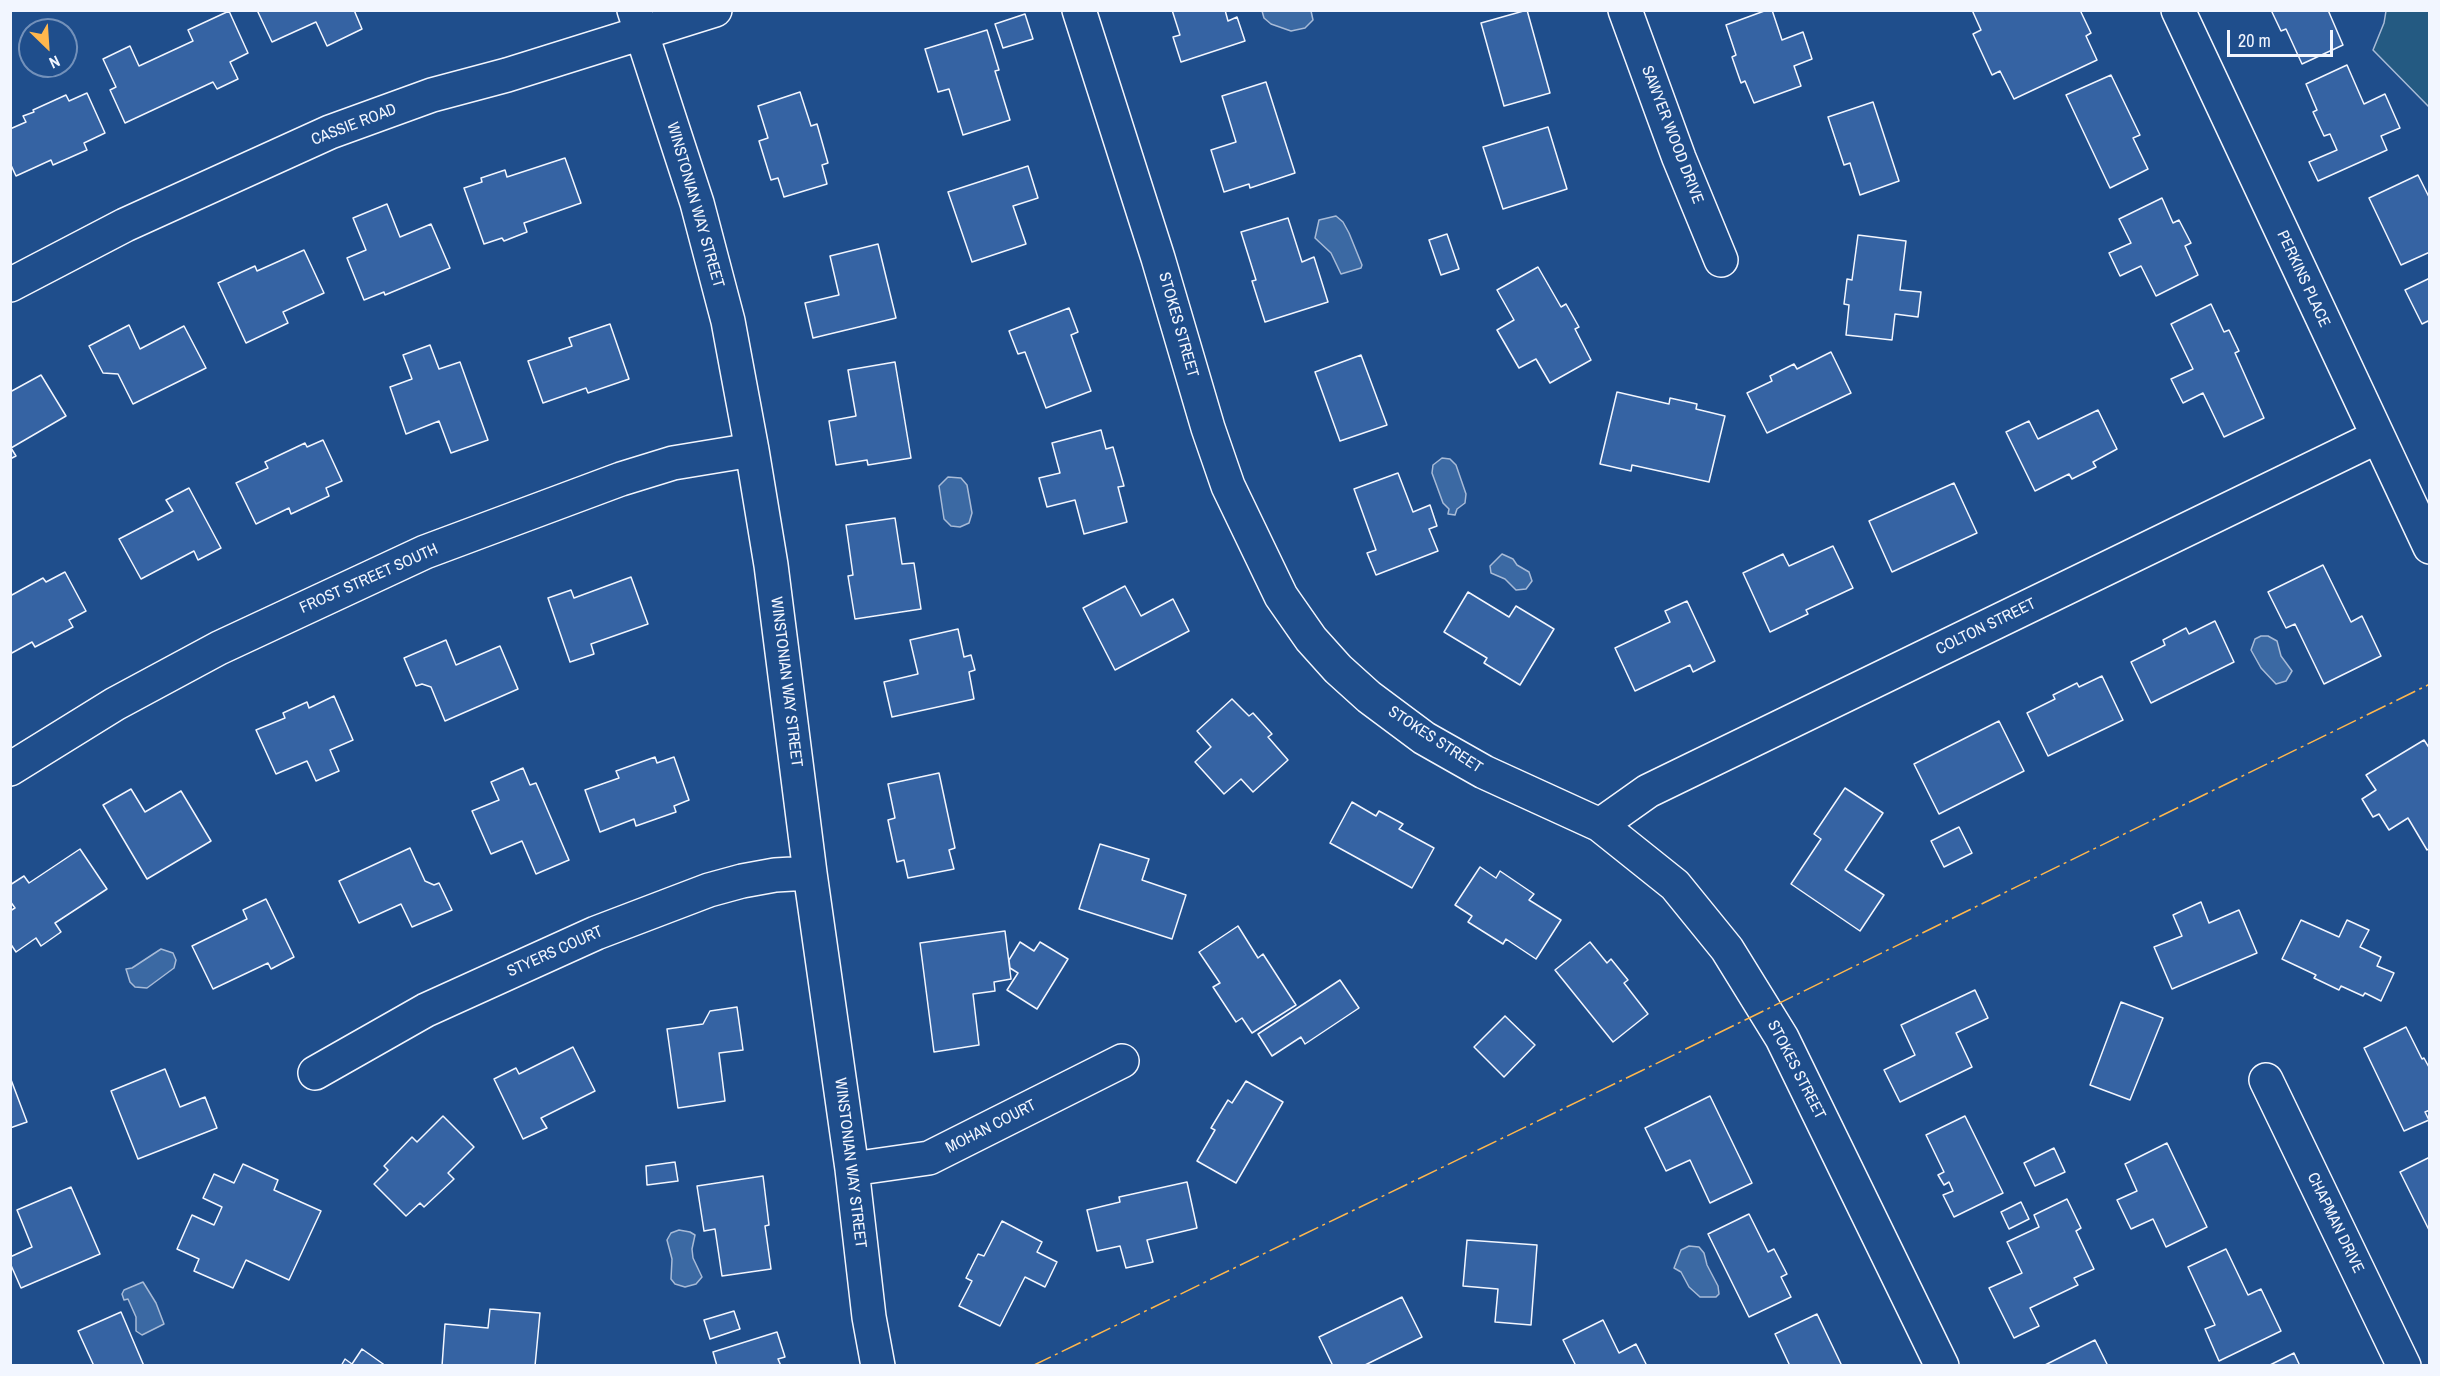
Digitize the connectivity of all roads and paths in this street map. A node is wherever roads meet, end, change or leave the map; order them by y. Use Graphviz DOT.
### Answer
graph roads {
  1 [pos="715,10"];
  2 [pos="1079,10"];
  3 [pos="1625,10"];
  4 [pos="2178,10"];
  5 [pos="638,22"];
  6 [pos="1721,260"];
  7 [pos="10,285"];
  8 [pos="2377,436"];
  9 [pos="752,450"];
  10 [pos="2430,547"];
  11 [pos="10,769"];
  12 [pos="1600,825"];
  13 [pos="810,873"];
  14 [pos="1122,1061"];
  15 [pos="315,1073"];
  16 [pos="2266,1080"];
  17 [pos="852,1169"];
  18 [pos="878,1365"];
  19 [pos="1942,1365"];
  20 [pos="2404,1365"];
  1 -- 5 [label="street, CASSIE ROAD"];
  2 -- 12 [label="street, STOKES STREET"];
  3 -- 6 [label="street, SAWYER WOOD DRIVE"];
  4 -- 8 [label="street, PERKINS PLACE"];
  5 -- 7 [label="street, CASSIE ROAD"];
  5 -- 9 [label="street, WINSTONIAN WAY STREET"];
  8 -- 10 [label="street, PERKINS PLACE"];
  8 -- 12 [label="street, COLTON STREET"];
  9 -- 11 [label="street, FROST STREET SOUTH"];
  9 -- 13 [label="street, WINSTONIAN WAY STREET"];
  12 -- 19 [label="street, STOKES STREET"];
  13 -- 15 [label="street, STYERS COURT"];
  13 -- 17 [label="street, WINSTONIAN WAY STREET"];
  14 -- 17 [label="street, MOHAN COURT"];
  16 -- 20 [label="street, CHAPMAN DRIVE"];
  17 -- 18 [label="street, WINSTONIAN WAY STREET"];
}
